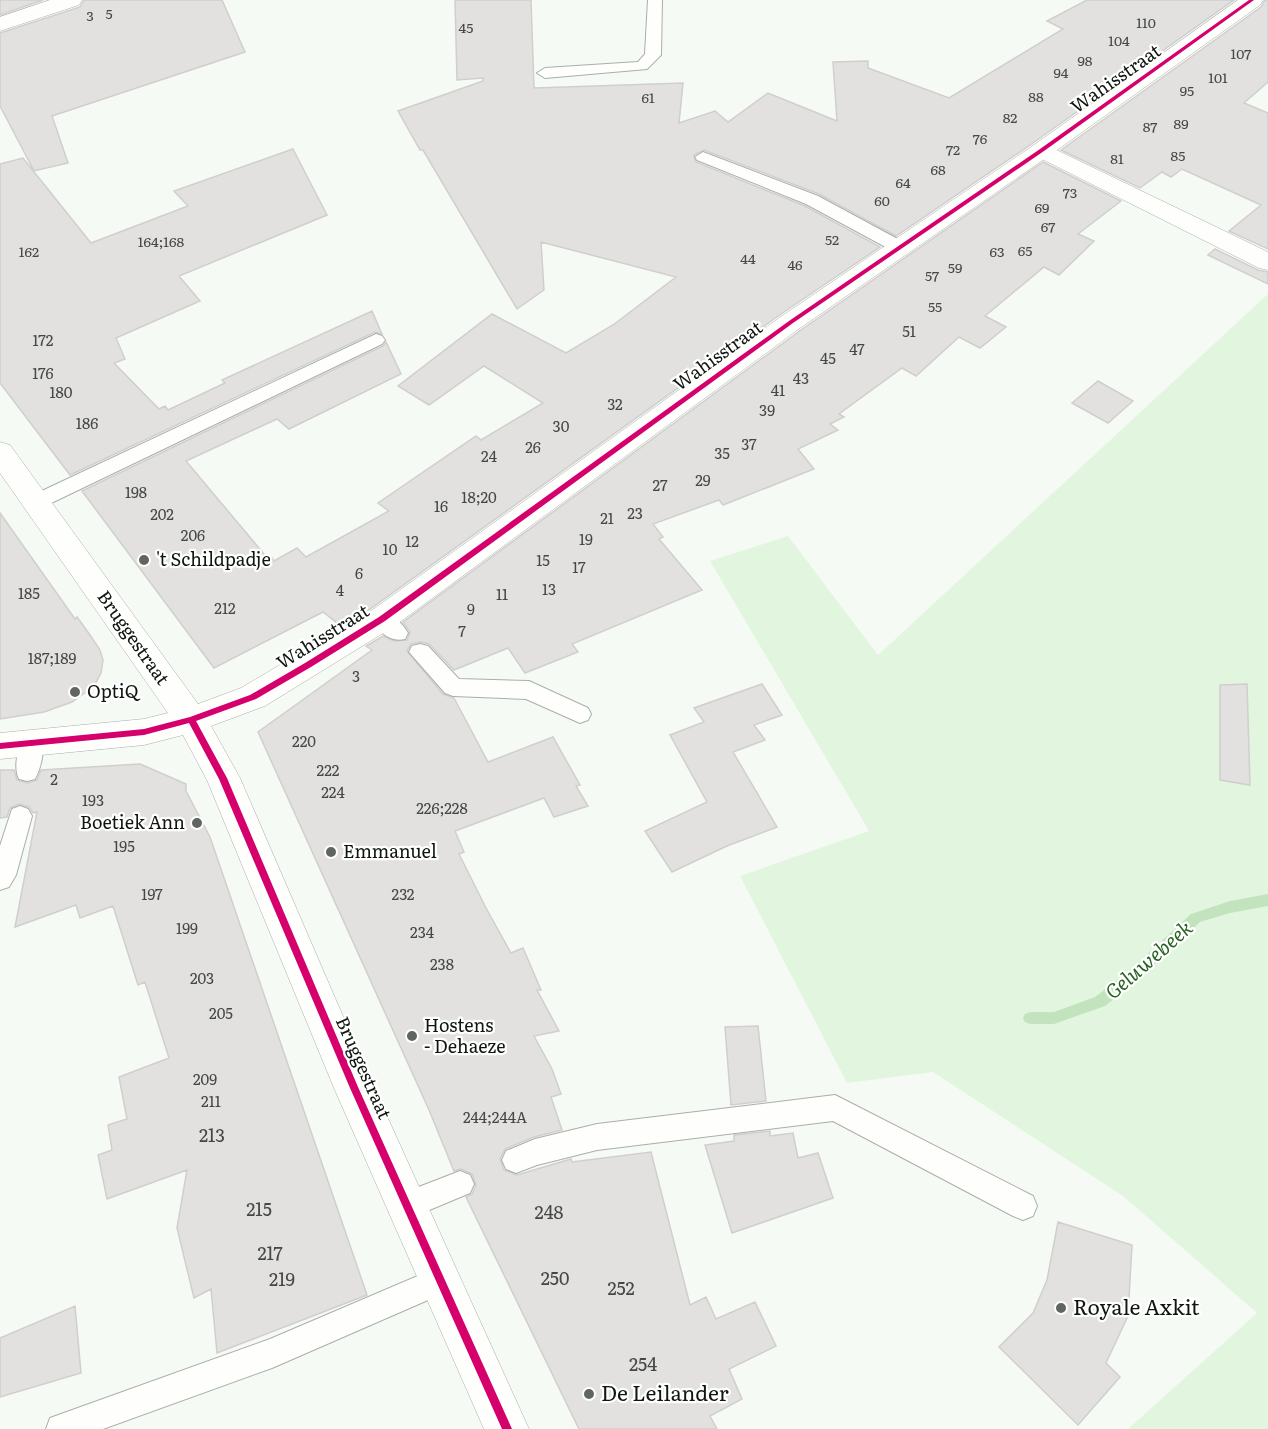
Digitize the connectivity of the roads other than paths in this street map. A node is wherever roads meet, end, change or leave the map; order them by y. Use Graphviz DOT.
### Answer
graph roads {
  1 [pos="71,0"];
  2 [pos="655,0"];
  3 [pos="1252,0"];
  4 [pos="0,24"];
  5 [pos="545,73"];
  6 [pos="1042,150"];
  7 [pos="703,157"];
  8 [pos="899,247"];
  9 [pos="1268,262"];
  10 [pos="376,340"];
  11 [pos="0,452"];
  12 [pos="36,502"];
  13 [pos="420,652"];
  14 [pos="580,714"];
  15 [pos="191,720"];
  16 [pos="20,754"];
  17 [pos="20,816"];
  18 [pos="0,879"];
  19 [pos="516,1160"];
  20 [pos="460,1184"];
  21 [pos="408,1205"];
  22 [pos="1023,1206"];
  23 [pos="441,1280"];
  24 [pos="61,1429"];
  25 [pos="507,1429"];
  1 -- 4 [label="street"];
  2 -- 5 [label="lane"];
  3 -- 6 [label="street, Wahisstraat"];
  6 -- 8 [label="street, Wahisstraat"];
  6 -- 9 [label="street"];
  7 -- 8 [label="lane"];
  8 -- 15 [label="street, Wahisstraat"];
  10 -- 12 [label="lane"];
  11 -- 12 [label="street, Bruggestraat"];
  12 -- 15 [label="street, Bruggestraat"];
  13 -- 14 [label="lane"];
  15 -- 16 [label="street, Wahisstraat"];
  15 -- 21 [label="street, Bruggestraat"];
  17 -- 18 [label="lane"];
  19 -- 22 [label="lane"];
  20 -- 21 [label="lane"];
  21 -- 23 [label="street, Bruggestraat"];
  23 -- 24 [label="lane"];
  23 -- 25 [label="street, Bruggestraat"];
}
